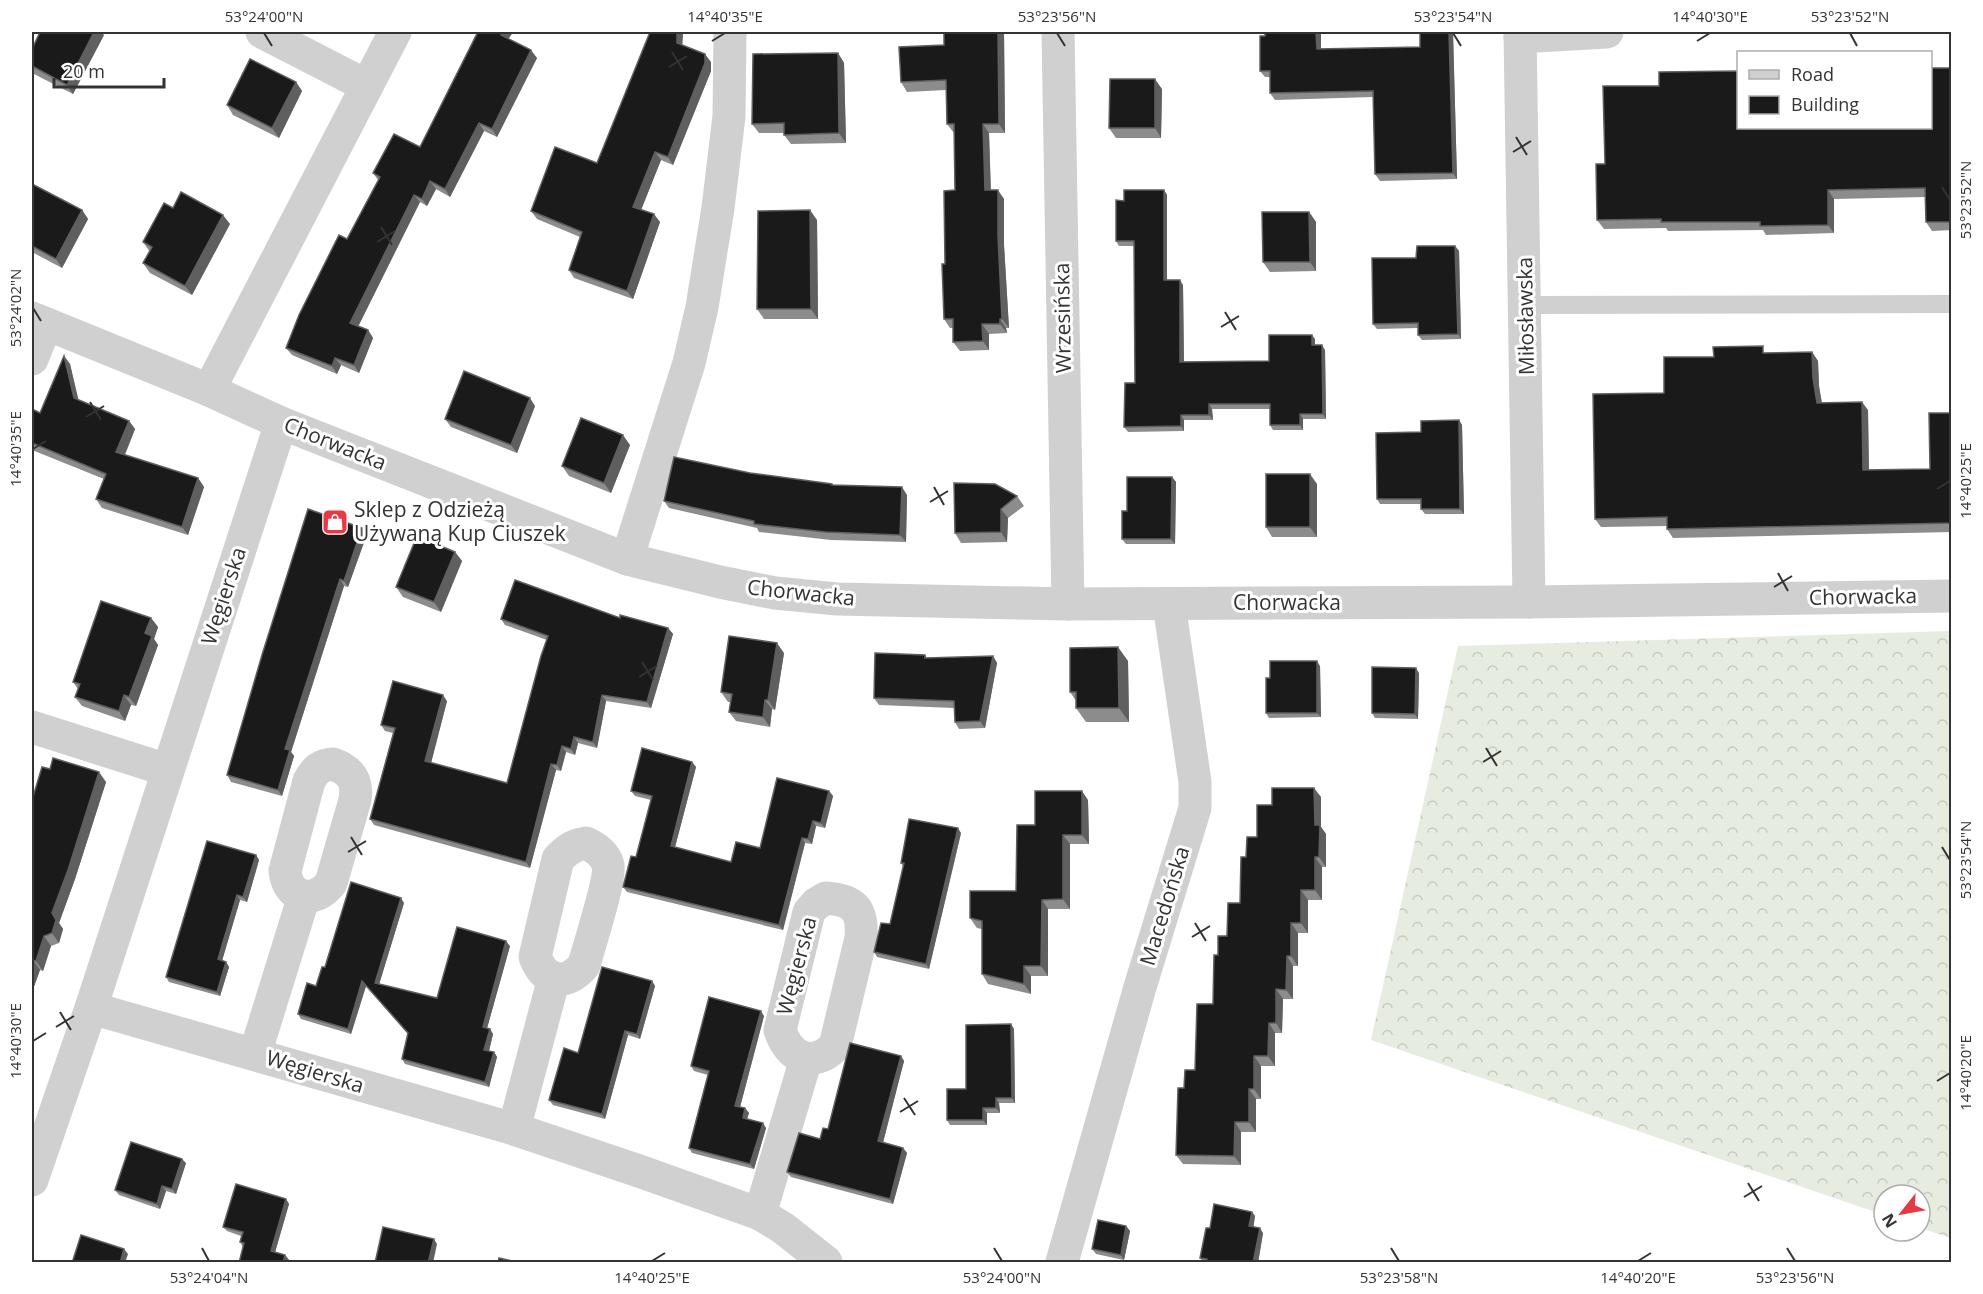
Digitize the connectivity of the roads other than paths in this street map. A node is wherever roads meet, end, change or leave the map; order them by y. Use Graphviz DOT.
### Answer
graph roads {
  1 [pos="262,32"];
  2 [pos="395,32"];
  3 [pos="730,32"];
  4 [pos="1058,32"];
  5 [pos="1607,32"];
  6 [pos="1520,34"];
  7 [pos="367,86"];
  8 [pos="1952,304"];
  9 [pos="1526,305"];
  10 [pos="39,321"];
  11 [pos="32,358"];
  12 [pos="209,390"];
  13 [pos="281,423"];
  14 [pos="627,559"];
  15 [pos="1952,596"];
  16 [pos="1529,602"];
  17 [pos="1068,604"];
  18 [pos="1169,604"];
  19 [pos="32,727"];
  20 [pos="167,770"];
  21 [pos="303,896"];
  22 [pos="554,978"];
  23 [pos="91,1008"];
  24 [pos="255,1054"];
  25 [pos="806,1059"];
  26 [pos="514,1129"];
  27 [pos="33,1168"];
  28 [pos="760,1214"];
  29 [pos="826,1263"];
  30 [pos="1062,1263"];
  1 -- 7 [label="street"];
  2 -- 7 [label="street"];
  3 -- 14 [label="street"];
  4 -- 17 [label="street, Wrzesińska"];
  5 -- 6 [label="street"];
  6 -- 9 [label="street, Miłosławska"];
  7 -- 12 [label="street"];
  8 -- 9 [label="lane"];
  9 -- 16 [label="street, Miłosławska"];
  10 -- 11 [label="street, Chorwacka"];
  10 -- 12 [label="street, Chorwacka"];
  12 -- 13 [label="street, Chorwacka"];
  13 -- 14 [label="street, Chorwacka"];
  13 -- 20 [label="street, Węgierska"];
  14 -- 17 [label="street, Chorwacka"];
  15 -- 16 [label="street, Chorwacka"];
  16 -- 18 [label="street, Chorwacka"];
  17 -- 18 [label="street, Chorwacka"];
  18 -- 30 [label="street, Macedońska"];
  19 -- 20 [label="street"];
  20 -- 23 [label="street, Węgierska"];
  21 -- 24 [label="street, Węgierska"];
  22 -- 26 [label="street"];
  23 -- 24 [label="street, Węgierska"];
  23 -- 27 [label="street, Węgierska"];
  24 -- 26 [label="street, Węgierska"];
  25 -- 28 [label="street"];
  26 -- 28 [label="street, Węgierska"];
  28 -- 29 [label="street, Węgierska"];
}
